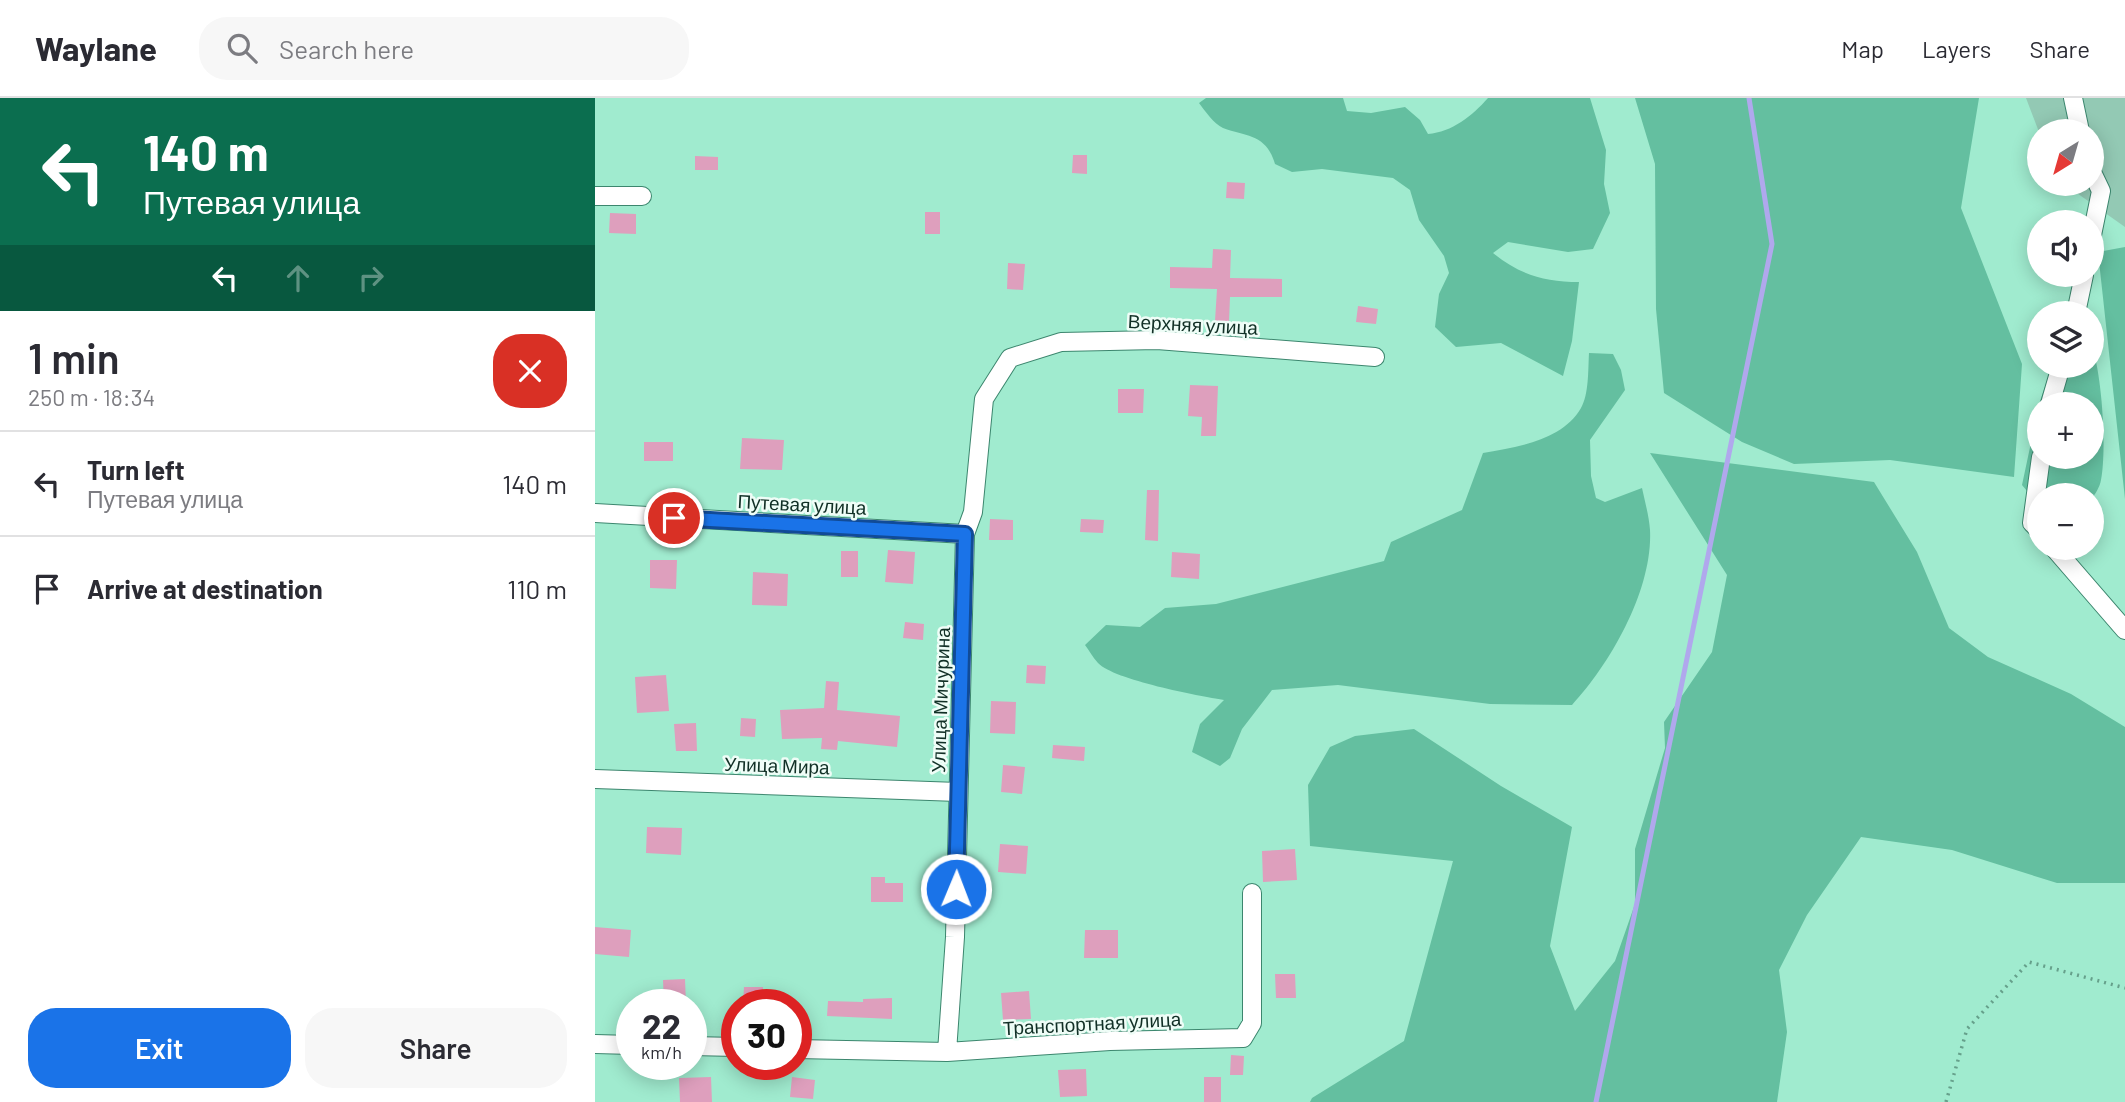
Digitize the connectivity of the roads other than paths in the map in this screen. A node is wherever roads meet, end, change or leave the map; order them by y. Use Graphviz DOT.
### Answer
graph roads {
  1 [pos="2073,98"];
  2 [pos="2077,119"];
  3 [pos="595,196"];
  4 [pos="642,197"];
  5 [pos="1375,357"];
  6 [pos="1010,358"];
  7 [pos="595,513"];
  8 [pos="965,534"];
  9 [pos="2064,560"];
  10 [pos="2125,630"];
  11 [pos="595,779"];
  12 [pos="958,792"];
  13 [pos="1252,893"];
  14 [pos="595,1044"];
  15 [pos="616,1045"];
  16 [pos="812,1049"];
  17 [pos="947,1052"];
  1 -- 2 [label="street"];
  3 -- 4 [label="street"];
  5 -- 6 [label="street, Верхняя улица"];
  6 -- 8 [label="street, Улица Мичурина"];
  7 -- 8 [label="street, Путевая улица"];
  8 -- 12 [label="street, Улица Мичурина"];
  9 -- 10 [label="street"];
  11 -- 12 [label="street, Улица Мира"];
  12 -- 17 [label="street, Улица Мичурина"];
  13 -- 17 [label="street, Транспортная улица"];
  14 -- 15 [label="street"];
  16 -- 17 [label="street, Транспортная улица"];
}
